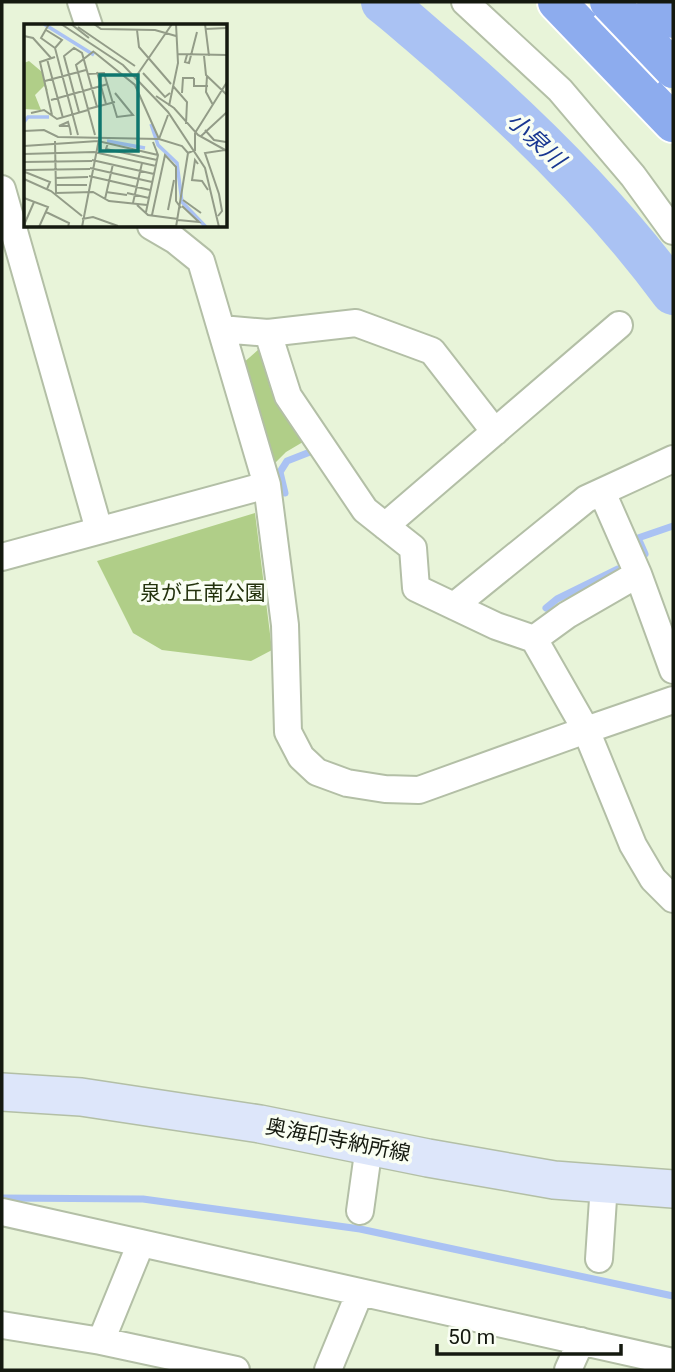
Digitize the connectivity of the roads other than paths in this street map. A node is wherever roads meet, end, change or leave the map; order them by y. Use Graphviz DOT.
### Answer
graph roads {
  1 [pos="81,2"];
  2 [pos="465,2"];
  3 [pos="557,2"];
  4 [pos="609,2"];
  5 [pos="661,11"];
  6 [pos="88,24"];
  7 [pos="673,64"];
  8 [pos="673,69"];
  9 [pos="673,123"];
  10 [pos="9,202"];
  11 [pos="155,228"];
  12 [pos="673,231"];
  13 [pos="619,325"];
  14 [pos="221,329"];
  15 [pos="268,333"];
  16 [pos="495,432"];
  17 [pos="673,459"];
  18 [pos="267,485"];
  19 [pos="601,492"];
  20 [pos="385,526"];
  21 [pos="99,530"];
  22 [pos="2,556"];
  23 [pos="638,574"];
  24 [pos="454,606"];
  25 [pos="534,639"];
  26 [pos="673,670"];
  27 [pos="673,701"];
  28 [pos="586,730"];
  29 [pos="673,899"];
  30 [pos="2,1092"];
  31 [pos="369,1146"];
  32 [pos="604,1184"];
  33 [pos="673,1189"];
  34 [pos="360,1210"];
  35 [pos="2,1212"];
  36 [pos="141,1243"];
  37 [pos="599,1259"];
  38 [pos="360,1292"];
  39 [pos="2,1325"];
  40 [pos="101,1341"];
  41 [pos="581,1341"];
  42 [pos="131,1359"];
  43 [pos="673,1362"];
  44 [pos="236,1370"];
  45 [pos="328,1370"];
  46 [pos="569,1370"];
  1 -- 6 [label="street"];
  2 -- 12 [label="street"];
  3 -- 9 [label="highway"];
  4 -- 8 [label="highway, bridge"];
  5 -- 7 [label="highway"];
  10 -- 21 [label="street"];
  11 -- 14 [label="street"];
  13 -- 16 [label="street"];
  14 -- 15 [label="street"];
  14 -- 18 [label="street"];
  15 -- 16 [label="street"];
  15 -- 20 [label="street"];
  16 -- 20 [label="street"];
  17 -- 19 [label="street"];
  18 -- 21 [label="street"];
  18 -- 28 [label="street"];
  19 -- 23 [label="street"];
  19 -- 24 [label="street"];
  20 -- 24 [label="street"];
  21 -- 22 [label="street"];
  23 -- 25 [label="street"];
  23 -- 26 [label="street"];
  24 -- 25 [label="street"];
  25 -- 28 [label="street"];
  27 -- 28 [label="street"];
  28 -- 29 [label="street"];
  30 -- 31 [label="main road, 奥海印寺納所線"];
  31 -- 32 [label="main road, 奥海印寺納所線"];
  31 -- 34 [label="street"];
  32 -- 33 [label="main road, 奥海印寺納所線"];
  32 -- 37 [label="street"];
  35 -- 36 [label="street"];
  36 -- 38 [label="street"];
  36 -- 40 [label="street"];
  38 -- 41 [label="street"];
  38 -- 45 [label="street"];
  39 -- 40 [label="street"];
  40 -- 42 [label="street"];
  41 -- 43 [label="street"];
  41 -- 46 [label="street"];
  42 -- 44 [label="street"];
}
